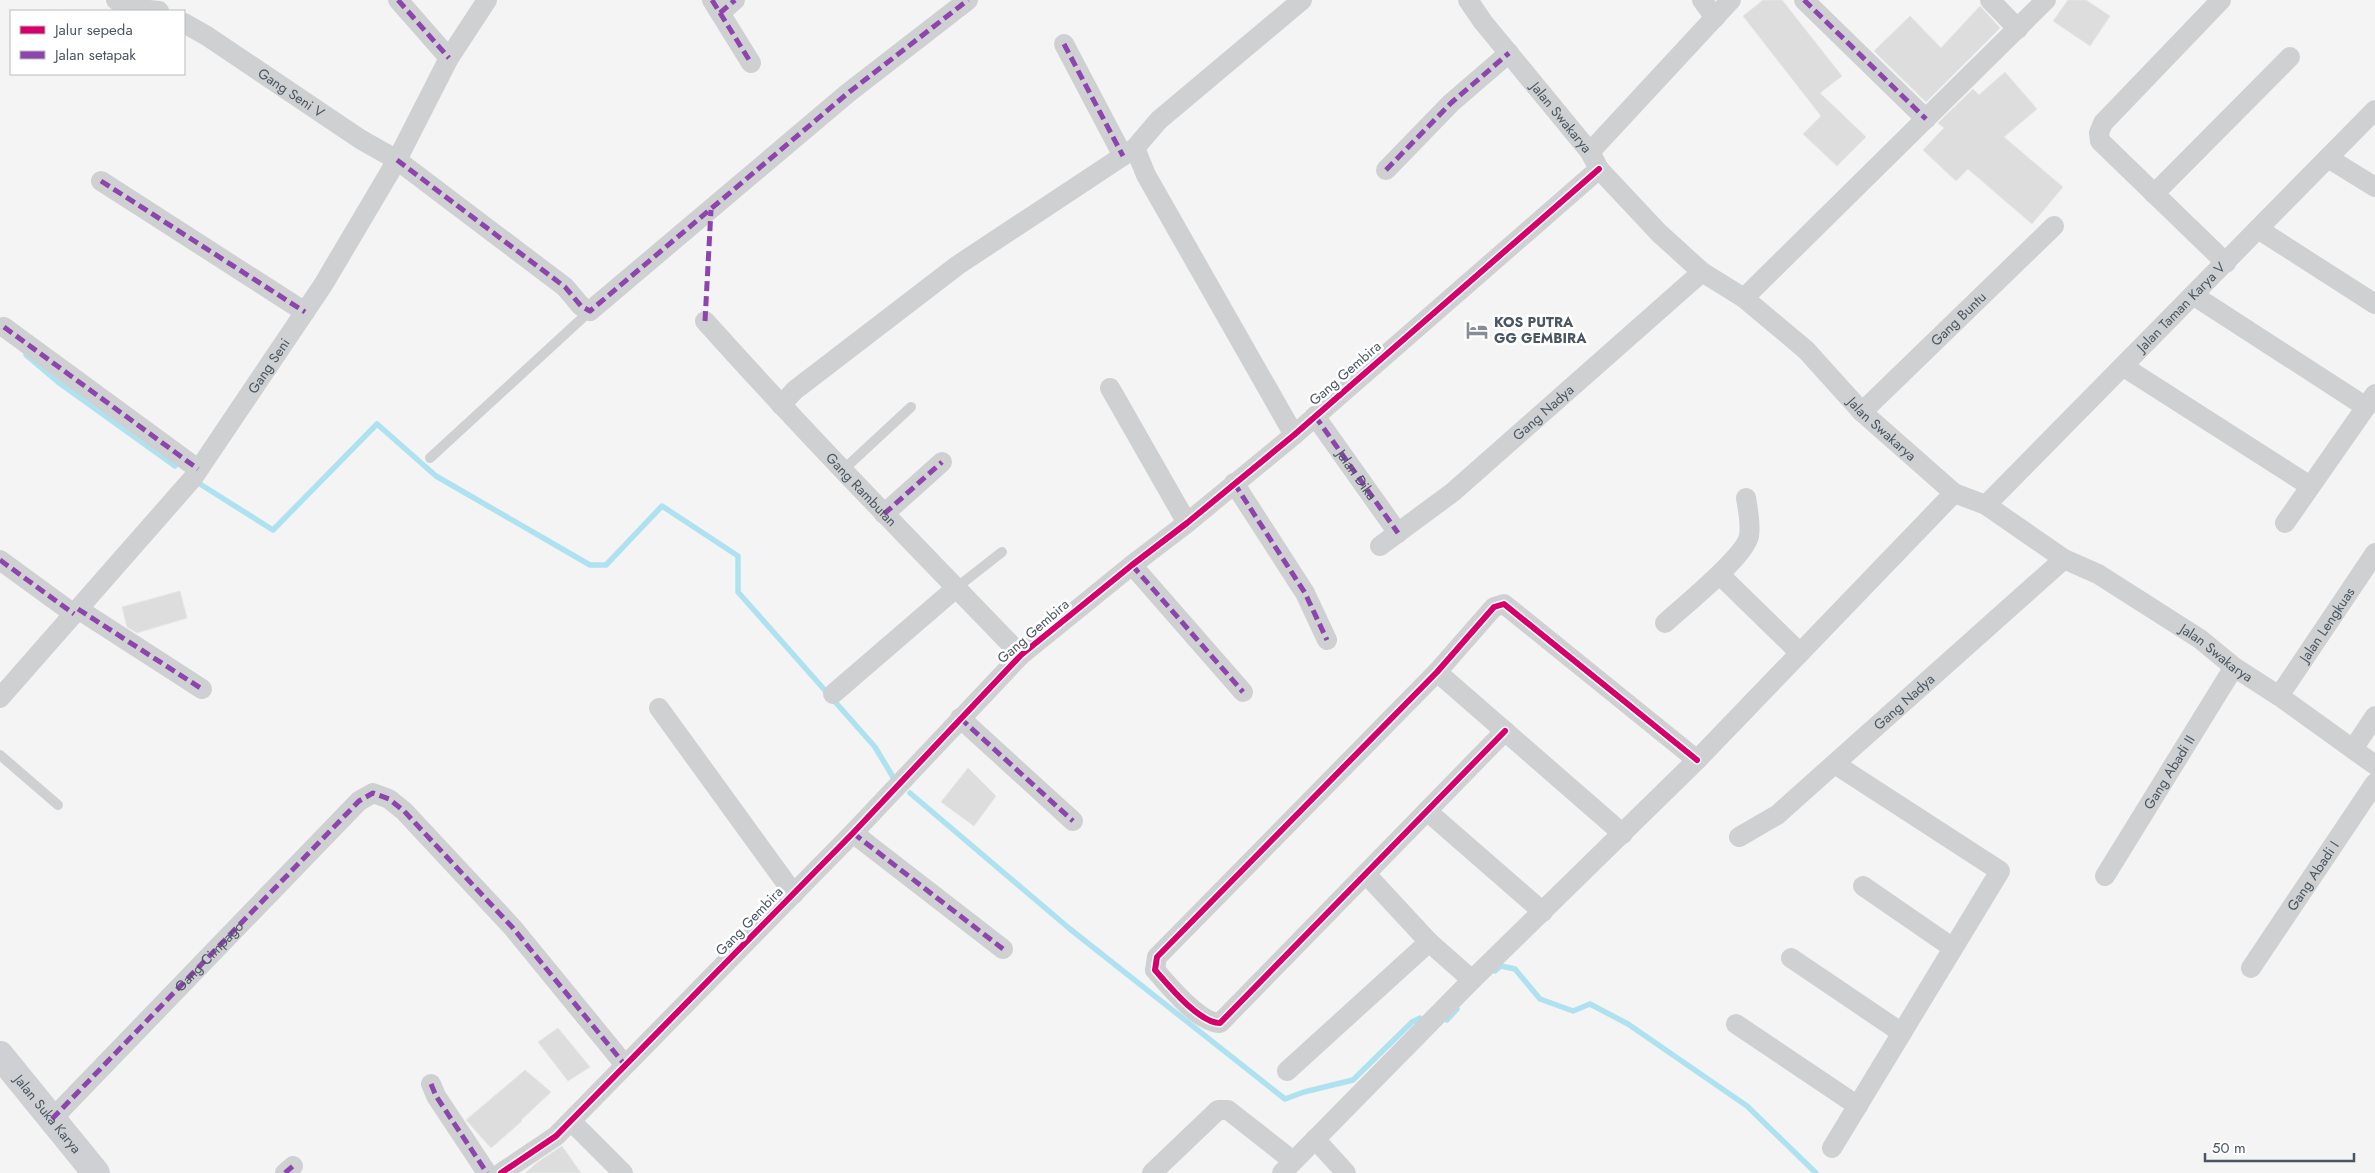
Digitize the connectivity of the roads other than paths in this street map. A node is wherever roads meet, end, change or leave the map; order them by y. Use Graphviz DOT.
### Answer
graph roads {
  1 [pos="116,0"];
  2 [pos="398,0"];
  3 [pos="487,0"];
  4 [pos="735,0"];
  5 [pos="968,0"];
  6 [pos="1302,0"];
  7 [pos="1468,0"];
  8 [pos="1702,0"];
  9 [pos="1731,0"];
  10 [pos="1804,0"];
  11 [pos="1990,0"];
  12 [pos="2046,0"];
  13 [pos="2221,0"];
  14 [pos="716,6"];
  15 [pos="149,10"];
  16 [pos="1715,18"];
  17 [pos="185,24"];
  18 [pos="2018,29"];
  19 [pos="1064,44"];
  20 [pos="1509,53"];
  21 [pos="2290,57"];
  22 [pos="449,58"];
  23 [pos="751,62"];
  24 [pos="2375,110"];
  25 [pos="1926,119"];
  26 [pos="1129,152"];
  27 [pos="2328,158"];
  28 [pos="397,160"];
  29 [pos="1595,161"];
  30 [pos="1386,170"];
  31 [pos="101,181"];
  32 [pos="2375,187"];
  33 [pos="2154,194"];
  34 [pos="2054,226"];
  35 [pos="2258,229"];
  36 [pos="2226,263"];
  37 [pos="1702,272"];
  38 [pos="2193,295"];
  39 [pos="1744,298"];
  40 [pos="2375,304"];
  41 [pos="305,312"];
  42 [pos="590,312"];
  43 [pos="705,321"];
  44 [pos="4,326"];
  45 [pos="2124,367"];
  46 [pos="1110,388"];
  47 [pos="2370,401"];
  48 [pos="781,404"];
  49 [pos="911,407"];
  50 [pos="1862,412"];
  51 [pos="1315,416"];
  52 [pos="1294,435"];
  53 [pos="430,458"];
  54 [pos="942,462"];
  55 [pos="198,469"];
  56 [pos="842,470"];
  57 [pos="1234,483"];
  58 [pos="2310,486"];
  59 [pos="1954,493"];
  60 [pos="1746,498"];
  61 [pos="1986,505"];
  62 [pos="884,514"];
  63 [pos="1187,523"];
  64 [pos="2285,523"];
  65 [pos="1398,534"];
  66 [pos="1380,546"];
  67 [pos="1002,552"];
  68 [pos="2375,553"];
  69 [pos="2064,559"];
  70 [pos="0,560"];
  71 [pos="1132,564"];
  72 [pos="1720,575"];
  73 [pos="956,588"];
  74 [pos="76,612"];
  75 [pos="1664,623"];
  76 [pos="1326,640"];
  77 [pos="1800,653"];
  78 [pos="1020,655"];
  79 [pos="2234,667"];
  80 [pos="1437,672"];
  81 [pos="202,689"];
  82 [pos="1243,692"];
  83 [pos="833,694"];
  84 [pos="2279,696"];
  85 [pos="0,698"];
  86 [pos="659,708"];
  87 [pos="2375,716"];
  88 [pos="960,718"];
  89 [pos="1505,731"];
  90 [pos="2353,749"];
  91 [pos="0,755"];
  92 [pos="1697,760"];
  93 [pos="1835,764"];
  94 [pos="2375,765"];
  95 [pos="2375,784"];
  96 [pos="58,805"];
  97 [pos="1427,811"];
  98 [pos="1073,821"];
  99 [pos="853,833"];
  100 [pos="1623,834"];
  101 [pos="1739,837"];
  102 [pos="1366,874"];
  103 [pos="2104,876"];
  104 [pos="1863,886"];
  105 [pos="794,894"];
  106 [pos="1543,912"];
  107 [pos="1429,942"];
  108 [pos="1953,948"];
  109 [pos="1003,949"];
  110 [pos="1791,958"];
  111 [pos="2251,968"];
  112 [pos="1472,980"];
  113 [pos="1736,1024"];
  114 [pos="1902,1033"];
  115 [pos="0,1055"];
  116 [pos="625,1065"];
  117 [pos="1286,1071"];
  118 [pos="431,1084"];
  119 [pos="1858,1106"];
  120 [pos="52,1119"];
  121 [pos="571,1121"];
  122 [pos="1315,1139"];
  123 [pos="1832,1148"];
  124 [pos="1288,1167"];
  125 [pos="96,1173"];
  126 [pos="487,1173"];
  127 [pos="501,1173"];
  128 [pos="623,1173"];
  129 [pos="1152,1173"];
  130 [pos="1346,1173"];
  1 -- 15 [label="street"];
  2 -- 22 [label="street"];
  3 -- 22 [label="street, Gang Seni"];
  4 -- 14 [label="street"];
  5 -- 42 [label="street"];
  6 -- 26 [label="street"];
  7 -- 20 [label="street, Jalan Swakarya"];
  8 -- 16 [label="street"];
  9 -- 16 [label="street, Gang Gembira"];
  10 -- 25 [label="street"];
  11 -- 18 [label="street"];
  12 -- 18 [label="street"];
  13 -- 33 [label="street"];
  14 -- 23 [label="street"];
  16 -- 29 [label="street, Gang Gembira"];
  17 -- 28 [label="street, Gang Seni V"];
  18 -- 25 [label="street"];
  19 -- 26 [label="street"];
  20 -- 29 [label="street, Jalan Swakarya"];
  20 -- 30 [label="street"];
  21 -- 33 [label="street"];
  22 -- 28 [label="street, Gang Seni"];
  24 -- 27 [label="street, Jalan Taman Karya V"];
  25 -- 39 [label="street"];
  26 -- 48 [label="street"];
  26 -- 52 [label="street"];
  27 -- 32 [label="street"];
  27 -- 35 [label="street, Jalan Taman Karya V"];
  28 -- 41 [label="street, Gang Seni"];
  28 -- 42 [label="street, Gang Seni V"];
  29 -- 37 [label="street, Jalan Swakarya"];
  29 -- 51 [label="street, Gang Gembira"];
  31 -- 41 [label="street"];
  33 -- 36 [label="street"];
  34 -- 50 [label="street, Gang Buntu"];
  35 -- 36 [label="street, Jalan Taman Karya V"];
  35 -- 40 [label="street"];
  36 -- 38 [label="street, Jalan Taman Karya V"];
  37 -- 39 [label="street, Jalan Swakarya"];
  37 -- 65 [label="street, Gang Nadya"];
  38 -- 45 [label="street, Jalan Taman Karya V"];
  38 -- 47 [label="street"];
  39 -- 50 [label="street, Jalan Swakarya"];
  41 -- 55 [label="street, Gang Seni"];
  42 -- 53 [label="lane"];
  43 -- 48 [label="street, Gang Rambutan"];
  44 -- 55 [label="street"];
  45 -- 58 [label="street"];
  45 -- 61 [label="street, Jalan Taman Karya V"];
  46 -- 63 [label="street"];
  47 -- 58 [label="street"];
  48 -- 56 [label="street, Gang Rambutan"];
  49 -- 56 [label="lane"];
  50 -- 59 [label="street, Jalan Swakarya"];
  51 -- 52 [label="street, Gang Gembira"];
  51 -- 65 [label="street, Jalan Dika"];
  52 -- 57 [label="street, Gang Gembira"];
  54 -- 62 [label="street"];
  55 -- 74 [label="street, Gang Seni"];
  56 -- 62 [label="street, Gang Rambutan"];
  57 -- 63 [label="street, Gang Gembira"];
  57 -- 76 [label="street"];
  58 -- 64 [label="street"];
  59 -- 61 [label="street, Jalan Swakarya"];
  59 -- 77 [label="street"];
  60 -- 72 [label="street"];
  61 -- 69 [label="street, Jalan Swakarya"];
  62 -- 73 [label="street, Gang Rambutan"];
  63 -- 71 [label="street, Gang Gembira"];
  65 -- 66 [label="street, Gang Nadya"];
  67 -- 73 [label="lane"];
  68 -- 84 [label="street, Jalan Lengkuas"];
  69 -- 79 [label="street, Jalan Swakarya"];
  69 -- 93 [label="street, Gang Nadya"];
  70 -- 74 [label="street"];
  71 -- 78 [label="street, Gang Gembira"];
  71 -- 82 [label="street"];
  72 -- 75 [label="street"];
  72 -- 77 [label="street"];
  73 -- 78 [label="street, Gang Rambutan"];
  73 -- 83 [label="street"];
  74 -- 81 [label="street"];
  74 -- 85 [label="street, Gang Seni"];
  77 -- 92 [label="street"];
  78 -- 88 [label="street, Gang Gembira"];
  79 -- 84 [label="street, Jalan Swakarya"];
  79 -- 103 [label="street, Gang Abadi II"];
  80 -- 89 [label="street"];
  80 -- 92 [label="street"];
  80 -- 102 [label="street"];
  84 -- 90 [label="street, Jalan Swakarya"];
  86 -- 105 [label="street"];
  87 -- 90 [label="street"];
  88 -- 98 [label="street"];
  88 -- 99 [label="street, Gang Gembira"];
  89 -- 97 [label="street"];
  89 -- 100 [label="street"];
  90 -- 94 [label="street, Jalan Swakarya"];
  91 -- 96 [label="lane"];
  92 -- 100 [label="street"];
  93 -- 101 [label="street, Gang Nadya"];
  93 -- 108 [label="street"];
  95 -- 111 [label="street, Gang Abadi I"];
  97 -- 102 [label="street"];
  97 -- 106 [label="street"];
  99 -- 105 [label="street, Gang Gembira"];
  99 -- 109 [label="street"];
  100 -- 106 [label="street"];
  102 -- 107 [label="street"];
  104 -- 108 [label="street"];
  105 -- 116 [label="street, Gang Gembira"];
  106 -- 112 [label="street"];
  107 -- 112 [label="street"];
  107 -- 117 [label="street"];
  108 -- 114 [label="street"];
  110 -- 114 [label="street"];
  112 -- 122 [label="street"];
  113 -- 119 [label="street"];
  114 -- 119 [label="street"];
  115 -- 120 [label="main road, Jalan Suka Karya"];
  116 -- 120 [label="street, Gang Cimpago"];
  116 -- 121 [label="street, Gang Gembira"];
  118 -- 126 [label="street"];
  119 -- 123 [label="street"];
  120 -- 125 [label="main road, Jalan Suka Karya"];
  121 -- 127 [label="street, Gang Gembira"];
  121 -- 128 [label="street"];
  122 -- 124 [label="street"];
  122 -- 130 [label="street"];
  124 -- 129 [label="street"];
}
